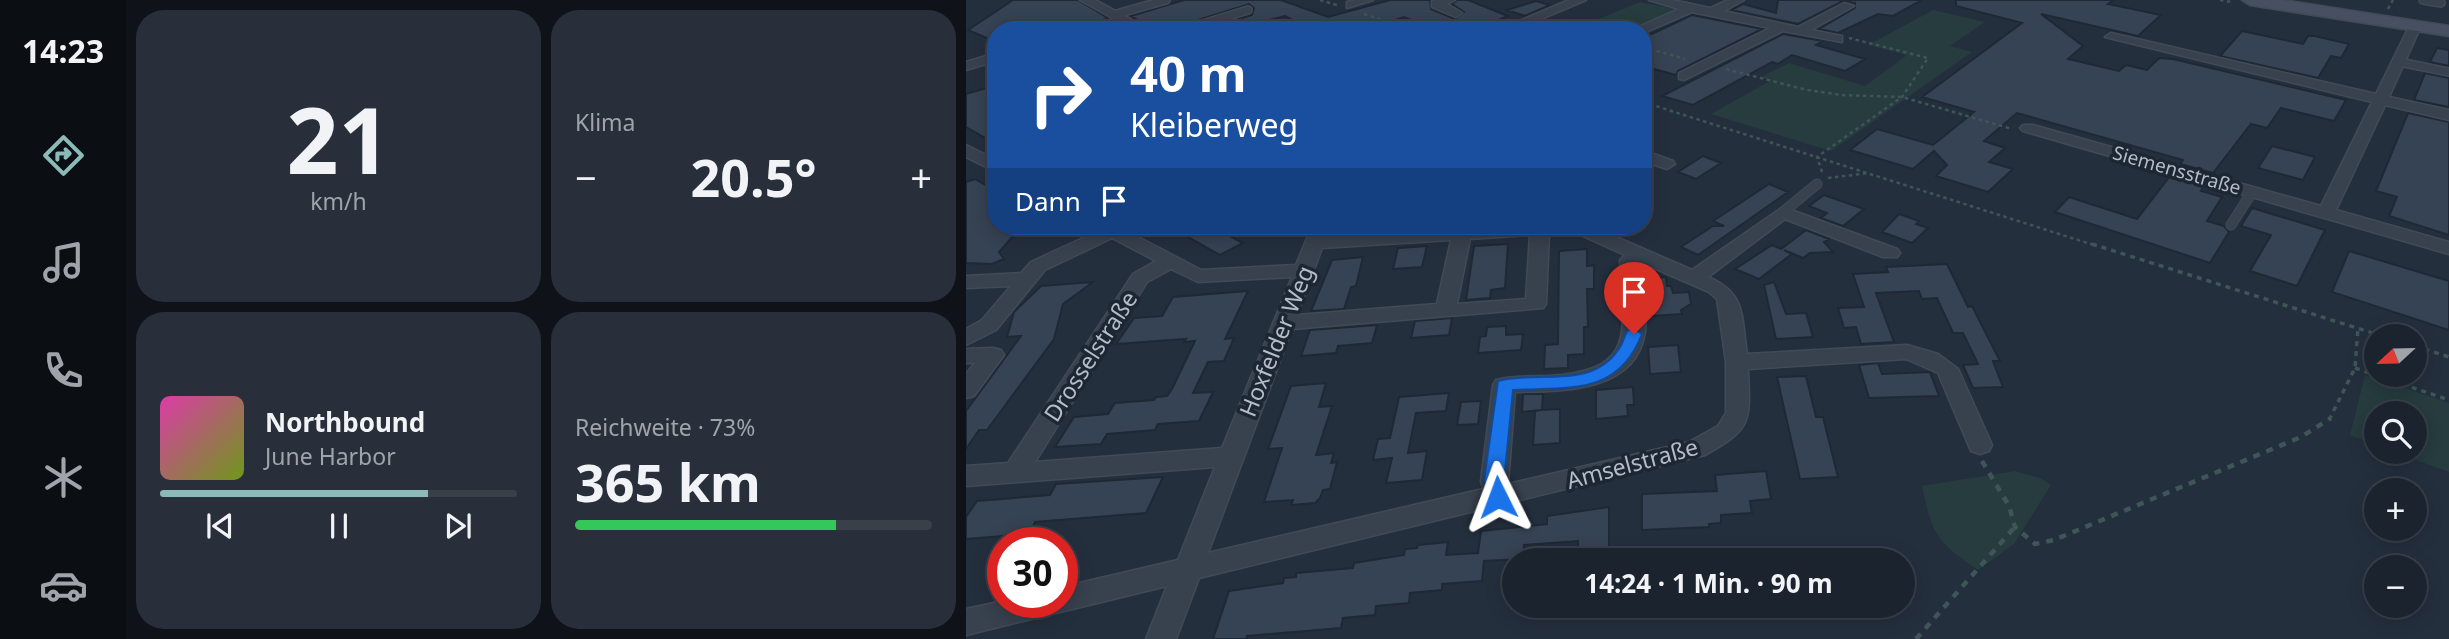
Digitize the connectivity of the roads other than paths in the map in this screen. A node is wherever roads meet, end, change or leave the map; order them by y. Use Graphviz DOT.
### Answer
graph roads {
  1 [pos="1086,0"];
  2 [pos="1166,0"];
  3 [pos="1367,0"];
  4 [pos="1450,0"];
  5 [pos="1580,0"];
  6 [pos="1655,0"];
  7 [pos="1738,0"];
  8 [pos="2250,0"];
  9 [pos="2423,0"];
  10 [pos="2441,4"];
  11 [pos="1347,6"];
  12 [pos="1848,6"];
  13 [pos="1690,8"];
  14 [pos="1248,10"];
  15 [pos="1712,12"];
  16 [pos="1456,13"];
  17 [pos="1118,17"];
  18 [pos="1109,21"];
  19 [pos="1126,21"];
  20 [pos="1212,21"];
  21 [pos="1526,21"];
  22 [pos="1652,25"];
  23 [pos="2415,26"];
  24 [pos="1782,27"];
  25 [pos="1799,31"];
  26 [pos="2449,31"];
  27 [pos="2110,37"];
  28 [pos="1837,39"];
  29 [pos="987,60"];
  30 [pos="2399,62"];
  31 [pos="966,66"];
  32 [pos="2449,72"];
  33 [pos="1684,76"];
  34 [pos="2382,99"];
  35 [pos="2449,115"];
  36 [pos="2028,128"];
  37 [pos="966,150"];
  38 [pos="1652,158"];
  39 [pos="987,162"];
  40 [pos="1667,164"];
  41 [pos="1817,184"];
  42 [pos="2252,192"];
  43 [pos="1783,212"];
  44 [pos="2326,213"];
  45 [pos="2231,225"];
  46 [pos="1095,235"];
  47 [pos="1121,235"];
  48 [pos="1318,235"];
  49 [pos="1462,235"];
  50 [pos="1540,235"];
  51 [pos="1597,235"];
  52 [pos="2449,248"];
  53 [pos="1890,253"];
  54 [pos="1639,254"];
  55 [pos="1171,261"];
  56 [pos="1305,270"];
  57 [pos="1694,278"];
  58 [pos="1027,279"];
  59 [pos="966,282"];
  60 [pos="1446,308"];
  61 [pos="1282,323"];
  62 [pos="966,338"];
  63 [pos="966,356"];
  64 [pos="1737,362"];
  65 [pos="966,390"];
  66 [pos="1980,445"];
  67 [pos="1231,457"];
  68 [pos="1015,473"];
  69 [pos="969,480"];
  70 [pos="1498,497"];
  71 [pos="1188,570"];
  72 [pos="1078,595"];
  73 [pos="987,617"];
  74 [pos="966,622"];
  75 [pos="1161,639"];
  1 -- 17 [label="street"];
  2 -- 17 [label="lane"];
  3 -- 11 [label="street"];
  4 -- 16 [label="street"];
  5 -- 21 [label="street"];
  6 -- 13 [label="street"];
  7 -- 15 [label="street"];
  8 -- 23 [label="main road"];
  9 -- 10 [label="lane"];
  12 -- 25 [label="street"];
  13 -- 15 [label="street"];
  13 -- 22 [label="street"];
  14 -- 20 [label="lane"];
  15 -- 24 [label="street"];
  17 -- 18 [label="street"];
  17 -- 19 [label="street"];
  23 -- 26 [label="main road"];
  23 -- 30 [label="street"];
  24 -- 25 [label="street"];
  24 -- 33 [label="street"];
  25 -- 28 [label="street"];
  27 -- 34 [label="street"];
  29 -- 31 [label="street"];
  30 -- 32 [label="lane"];
  30 -- 34 [label="street"];
  34 -- 35 [label="street"];
  34 -- 44 [label="street"];
  36 -- 42 [label="street, Siemensstraße"];
  37 -- 39 [label="street"];
  38 -- 40 [label="street"];
  41 -- 43 [label="lane"];
  42 -- 44 [label="street, Siemensstraße"];
  42 -- 45 [label="lane"];
  43 -- 53 [label="street"];
  43 -- 57 [label="street"];
  44 -- 52 [label="street, Siemensstraße"];
  46 -- 58 [label="street"];
  47 -- 55 [label="street"];
  48 -- 56 [label="street, Hoxfelder Weg"];
  49 -- 60 [label="street"];
  50 -- 60 [label="street"];
  51 -- 54 [label="street, Amselstraße"];
  54 -- 57 [label="street, Amselstraße"];
  54 -- 70 [label="street"];
  55 -- 56 [label="street"];
  55 -- 68 [label="street, Drosselstraße"];
  56 -- 61 [label="street, Hoxfelder Weg"];
  57 -- 64 [label="street, Amselstraße"];
  58 -- 59 [label="street"];
  58 -- 62 [label="street"];
  60 -- 61 [label="street"];
  61 -- 67 [label="street, Hoxfelder Weg"];
  63 -- 65 [label="street"];
  64 -- 66 [label="street"];
  64 -- 70 [label="street, Amselstraße"];
  67 -- 68 [label="street"];
  67 -- 71 [label="street, Hoxfelder Weg"];
  68 -- 69 [label="street"];
  70 -- 71 [label="street, Amselstraße"];
  71 -- 72 [label="street, Amselstraße"];
  71 -- 75 [label="street, Hoxfelder Weg"];
  73 -- 74 [label="street"];
}
